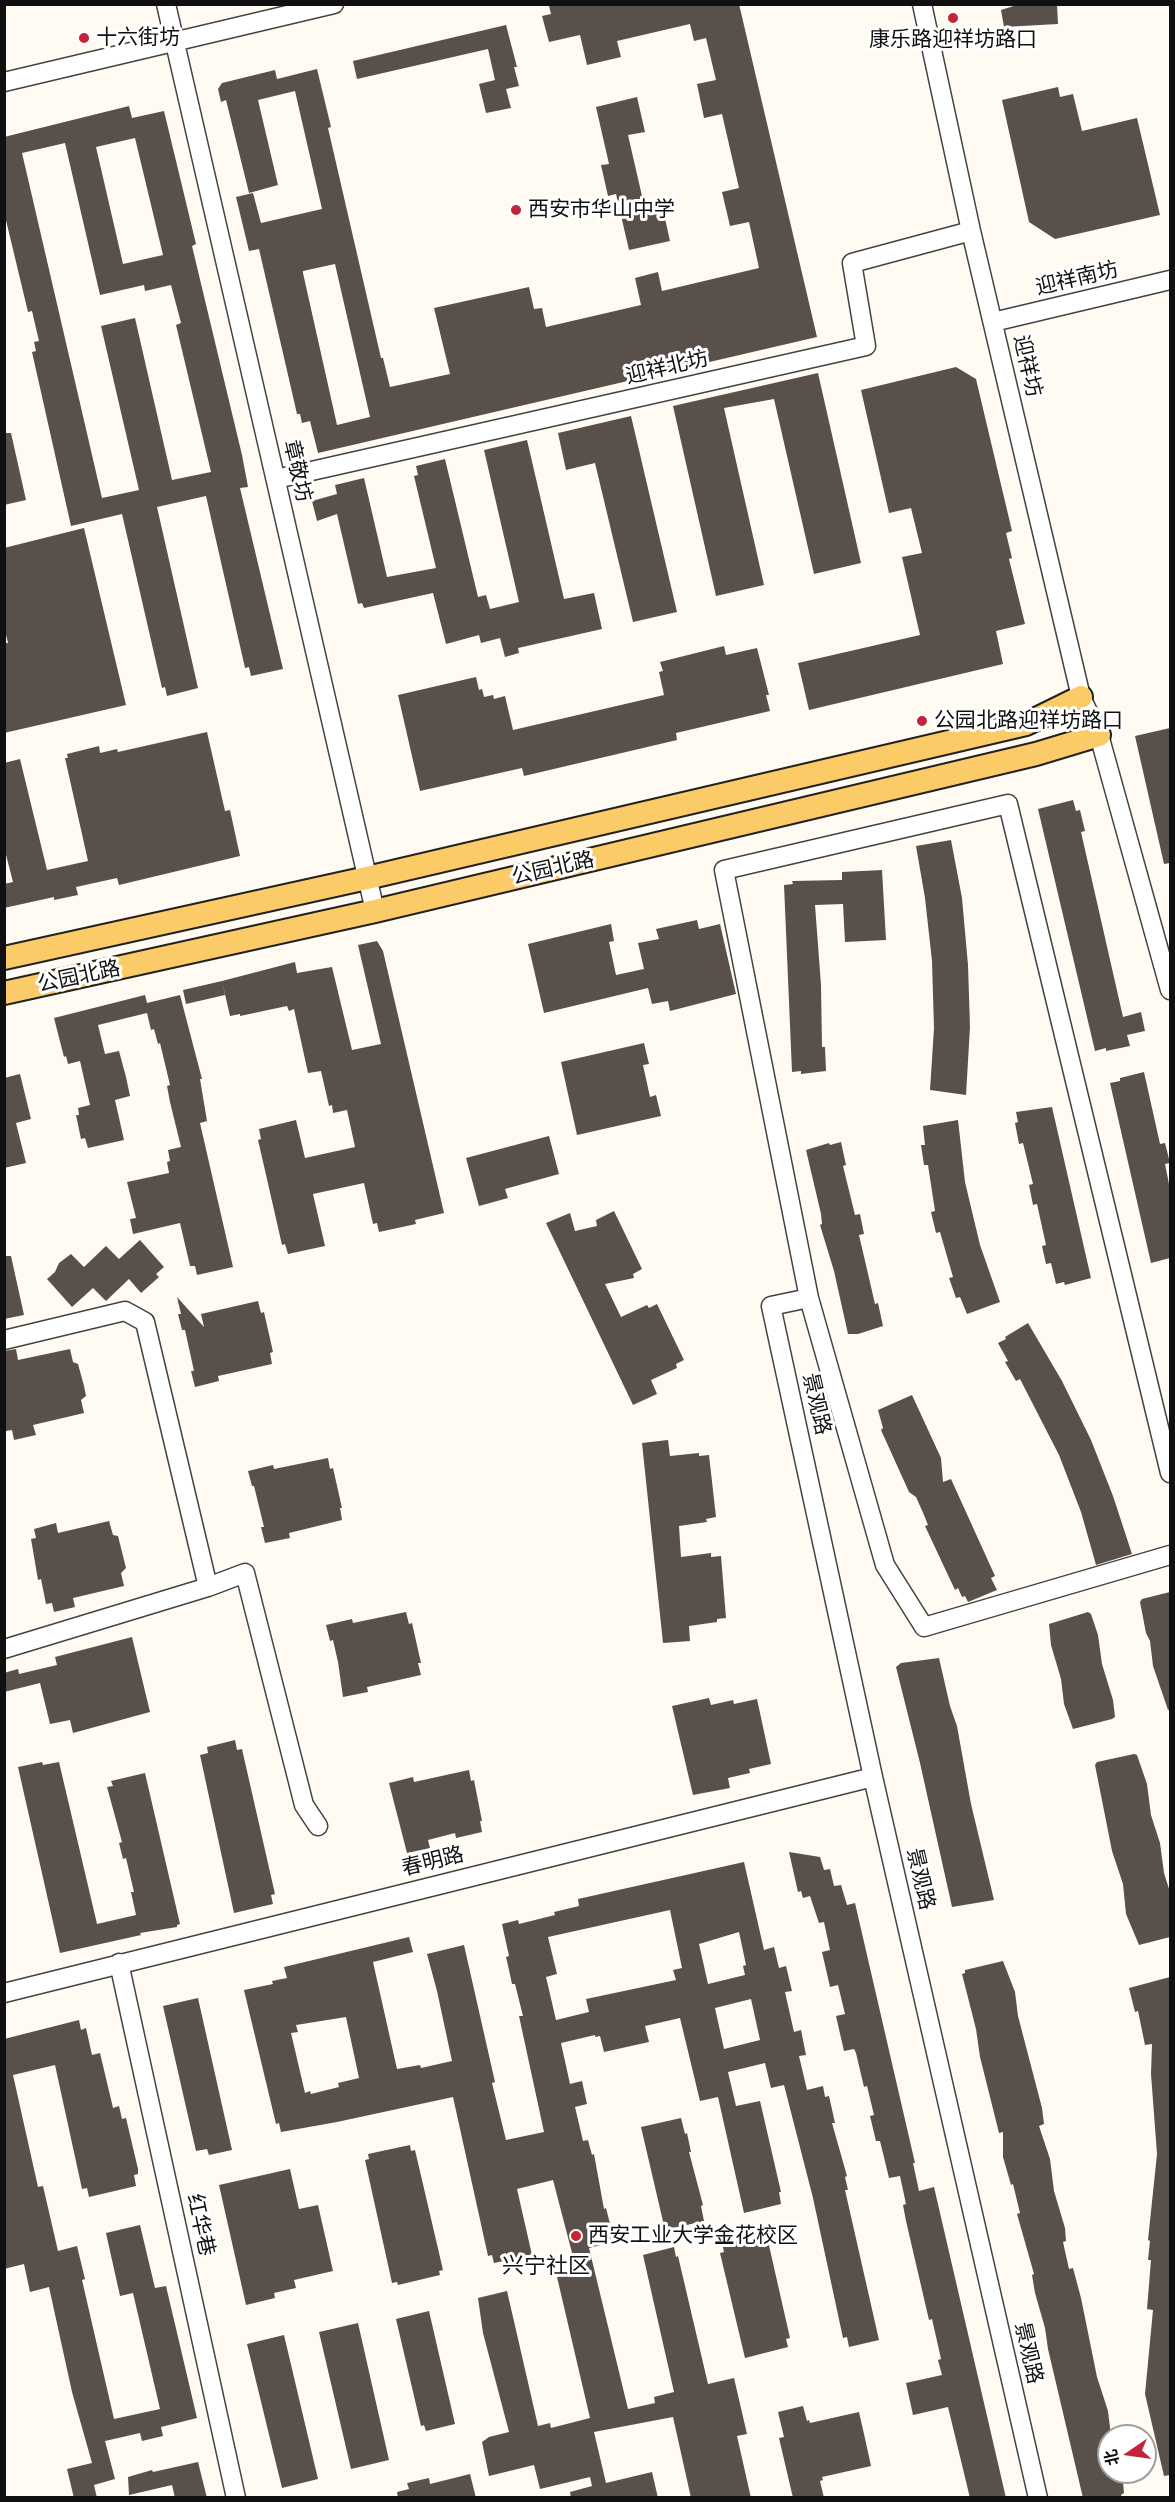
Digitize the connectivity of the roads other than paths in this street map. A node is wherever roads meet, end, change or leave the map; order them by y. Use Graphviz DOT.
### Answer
graph roads {
  1 [pos="166,4"];
  2 [pos="334,4"];
  3 [pos="922,4"];
  4 [pos="175,41"];
  5 [pos="4,82"];
  6 [pos="971,231"];
  7 [pos="1170,280"];
  8 [pos="993,322"];
  9 [pos="276,479"];
  10 [pos="1081,697"];
  11 [pos="1099,735"];
  12 [pos="367,878"];
  13 [pos="375,911"];
  14 [pos="1165,943"];
  15 [pos="4,958"];
  16 [pos="1170,990"];
  17 [pos="4,993"];
  18 [pos="809,1298"];
  19 [pos="4,1340"];
  20 [pos="1170,1473"];
  21 [pos="1170,1555"];
  22 [pos="208,1587"];
  23 [pos="4,1649"];
  24 [pos="873,1777"];
  25 [pos="318,1826"];
  26 [pos="119,1963"];
  27 [pos="4,1993"];
  28 [pos="236,2498"];
  29 [pos="1038,2498"];
  1 -- 4 [label="street, 章敬坊"];
  2 -- 4 [label="street"];
  3 -- 6 [label="street, 迎祥坊"];
  4 -- 5 [label="street"];
  4 -- 9 [label="street, 章敬坊"];
  6 -- 8 [label="street, 迎祥坊"];
  6 -- 9 [label="street, 迎祥北坊"];
  7 -- 8 [label="street, 迎祥南坊"];
  8 -- 10 [label="street, 迎祥坊"];
  9 -- 12 [label="street, 章敬坊"];
  10 -- 11 [label="street, 迎祥坊"];
  10 -- 12 [label="main road, 公园北路"];
  11 -- 13 [label="main road, 公园北路"];
  11 -- 14 [label="street, 迎祥坊"];
  12 -- 13 [label="street, 章敬坊"];
  12 -- 15 [label="main road, 公园北路"];
  13 -- 17 [label="main road, 公园北路"];
  14 -- 16 [label="street, 迎祥坊"];
  18 -- 20 [label="street"];
  18 -- 21 [label="street"];
  18 -- 24 [label="street, 景观路"];
  19 -- 22 [label="street"];
  22 -- 23 [label="street"];
  22 -- 25 [label="street"];
  24 -- 26 [label="street, 春明路"];
  24 -- 29 [label="street, 景观路"];
  26 -- 27 [label="street, 春明路"];
  26 -- 28 [label="street, 红华巷"];
}
